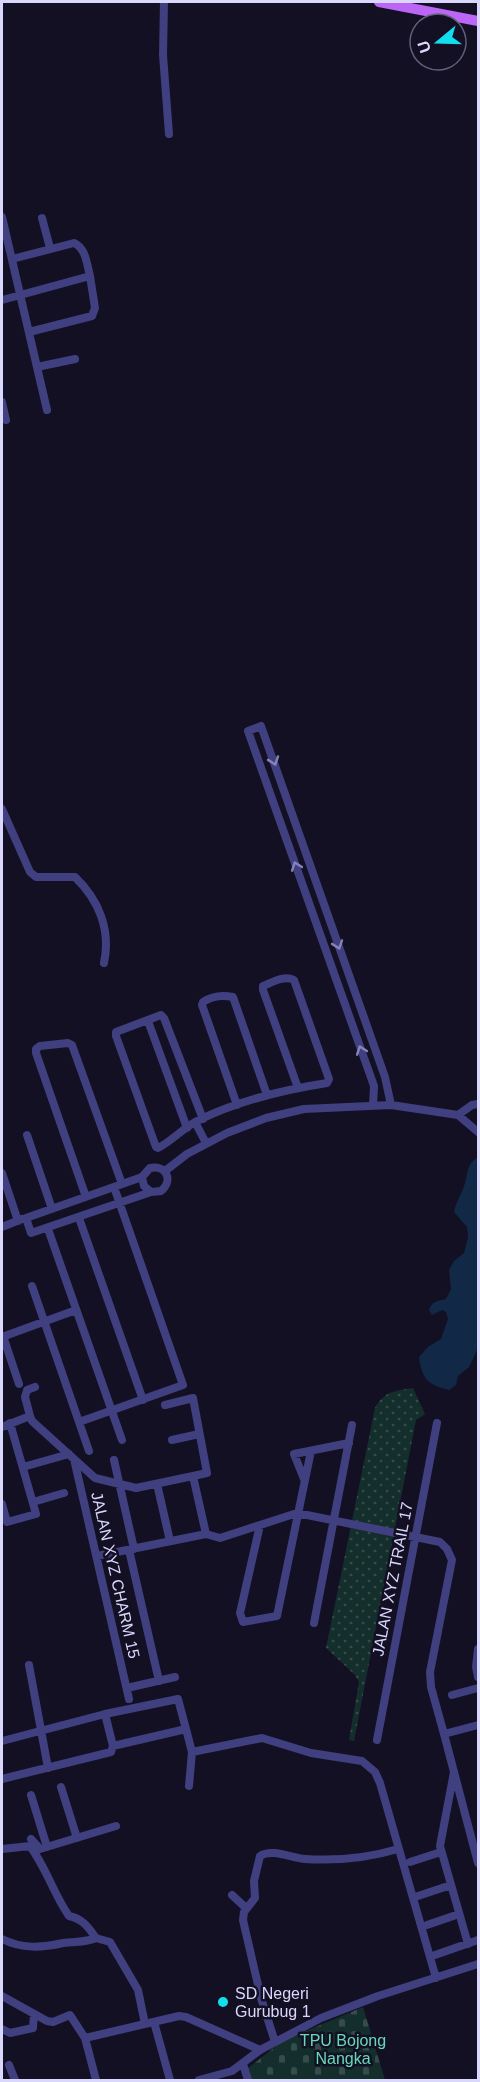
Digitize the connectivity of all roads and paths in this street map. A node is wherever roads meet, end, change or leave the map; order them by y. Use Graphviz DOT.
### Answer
graph roads {
  1 [pos="164,2"];
  2 [pos="380,2"];
  3 [pos="478,21"];
  4 [pos="169,134"];
  5 [pos="2,217"];
  6 [pos="42,218"];
  7 [pos="50,248"];
  8 [pos="12,259"];
  9 [pos="90,276"];
  10 [pos="21,296"];
  11 [pos="2,300"];
  12 [pos="29,332"];
  13 [pos="75,359"];
  14 [pos="37,367"];
  15 [pos="2,402"];
  16 [pos="47,410"];
  17 [pos="6,420"];
  18 [pos="2,812"];
  19 [pos="105,963"];
  20 [pos="148,1021"];
  21 [pos="385,1077"];
  22 [pos="373,1082"];
  23 [pos="298,1088"];
  24 [pos="267,1095"];
  25 [pos="478,1104"];
  26 [pos="237,1105"];
  27 [pos="391,1105"];
  28 [pos="373,1106"];
  29 [pos="458,1115"];
  30 [pos="195,1123"];
  31 [pos="478,1132"];
  32 [pos="27,1135"];
  33 [pos="206,1143"];
  34 [pos="165,1171"];
  35 [pos="2,1173"];
  36 [pos="142,1177"];
  37 [pos="118,1185"];
  38 [pos="151,1192"];
  39 [pos="86,1197"];
  40 [pos="119,1203"];
  41 [pos="52,1209"];
  42 [pos="79,1218"];
  43 [pos="22,1220"];
  44 [pos="2,1227"];
  45 [pos="48,1229"];
  46 [pos="32,1286"];
  47 [pos="76,1310"];
  48 [pos="44,1322"];
  49 [pos="2,1336"];
  50 [pos="19,1384"];
  51 [pos="35,1387"];
  52 [pos="143,1400"];
  53 [pos="165,1405"];
  54 [pos="112,1411"];
  55 [pos="30,1416"];
  56 [pos="79,1422"];
  57 [pos="437,1423"];
  58 [pos="6,1425"];
  59 [pos="352,1425"];
  60 [pos="199,1434"];
  61 [pos="122,1440"];
  62 [pos="172,1440"];
  63 [pos="349,1443"];
  64 [pos="311,1450"];
  65 [pos="89,1451"];
  66 [pos="71,1456"];
  67 [pos="114,1460"];
  68 [pos="23,1467"];
  69 [pos="194,1476"];
  70 [pos="304,1479"];
  71 [pos="120,1484"];
  72 [pos="157,1484"];
  73 [pos="64,1493"];
  74 [pos="33,1502"];
  75 [pos="2,1504"];
  76 [pos="297,1513"];
  77 [pos="333,1521"];
  78 [pos="260,1525"];
  79 [pos="206,1534"];
  80 [pos="415,1537"];
  81 [pos="170,1541"];
  82 [pos="132,1549"];
  83 [pos="97,1556"];
  84 [pos="314,1623"];
  85 [pos="478,1649"];
  86 [pos="29,1665"];
  87 [pos="176,1677"];
  88 [pos="478,1677"];
  89 [pos="159,1681"];
  90 [pos="127,1688"];
  91 [pos="478,1688"];
  92 [pos="452,1695"];
  93 [pos="129,1699"];
  94 [pos="105,1714"];
  95 [pos="478,1726"];
  96 [pos="186,1729"];
  97 [pos="42,1730"];
  98 [pos="444,1734"];
  99 [pos="377,1740"];
  100 [pos="2,1741"];
  101 [pos="113,1746"];
  102 [pos="192,1752"];
  103 [pos="48,1768"];
  104 [pos="454,1773"];
  105 [pos="2,1779"];
  106 [pos="189,1786"];
  107 [pos="61,1787"];
  108 [pos="32,1795"];
  109 [pos="116,1826"];
  110 [pos="44,1835"];
  111 [pos="77,1838"];
  112 [pos="31,1839"];
  113 [pos="47,1847"];
  114 [pos="5,1848"];
  115 [pos="398,1850"];
  116 [pos="441,1852"];
  117 [pos="410,1862"];
  118 [pos="478,1863"];
  119 [pos="451,1885"];
  120 [pos="232,1895"];
  121 [pos="418,1896"];
  122 [pos="246,1908"];
  123 [pos="459,1914"];
  124 [pos="427,1925"];
  125 [pos="96,1938"];
  126 [pos="2,1939"];
  127 [pos="478,1940"];
  128 [pos="468,1944"];
  129 [pos="435,1955"];
  130 [pos="478,1964"];
  131 [pos="436,1978"];
  132 [pos="2,1996"];
  133 [pos="34,2014"];
  134 [pos="53,2022"];
  135 [pos="150,2023"];
  136 [pos="33,2028"];
  137 [pos="2,2030"];
  138 [pos="85,2038"];
  139 [pos="275,2042"];
  140 [pos="260,2050"];
  141 [pos="243,2064"];
  142 [pos="9,2066"];
  143 [pos="15,2080"];
  144 [pos="96,2080"];
  145 [pos="170,2080"];
  146 [pos="199,2080"];
  147 [pos="248,2080"];
  1 -- 4 [label="street"];
  2 -- 3 [label="main road"];
  5 -- 8 [label="street"];
  6 -- 7 [label="street"];
  7 -- 8 [label="street"];
  7 -- 9 [label="street"];
  8 -- 10 [label="street"];
  9 -- 10 [label="street"];
  9 -- 12 [label="street"];
  10 -- 11 [label="street"];
  10 -- 12 [label="street"];
  12 -- 14 [label="street"];
  13 -- 14 [label="street"];
  14 -- 16 [label="street"];
  15 -- 17 [label="street"];
  18 -- 19 [label="street"];
  20 -- 30 [label="street"];
  20 -- 30 [label="street"];
  20 -- 30 [label="street"];
  21 -- 22 [label="street"];
  22 -- 21 [label="street, one-way"];
  21 -- 27 [label="street"];
  22 -- 28 [label="street"];
  23 -- 23 [label="street"];
  23 -- 24 [label="street"];
  24 -- 26 [label="street"];
  24 -- 26 [label="street"];
  25 -- 29 [label="street"];
  26 -- 30 [label="street"];
  27 -- 28 [label="street"];
  27 -- 29 [label="street"];
  28 -- 33 [label="street"];
  29 -- 31 [label="street"];
  30 -- 33 [label="street"];
  32 -- 41 [label="street"];
  33 -- 34 [label="street"];
  34 -- 36 [label="street"];
  34 -- 38 [label="street"];
  35 -- 43 [label="street"];
  36 -- 37 [label="street"];
  36 -- 38 [label="street"];
  37 -- 39 [label="street"];
  37 -- 39 [label="street"];
  37 -- 40 [label="street"];
  38 -- 40 [label="street"];
  39 -- 41 [label="street"];
  40 -- 42 [label="street"];
  40 -- 52 [label="street"];
  41 -- 43 [label="street"];
  42 -- 45 [label="street"];
  42 -- 52 [label="street"];
  43 -- 44 [label="street"];
  43 -- 45 [label="street"];
  45 -- 47 [label="street"];
  46 -- 48 [label="street"];
  47 -- 48 [label="street"];
  47 -- 54 [label="street"];
  48 -- 49 [label="street"];
  48 -- 56 [label="street"];
  49 -- 50 [label="street"];
  51 -- 55 [label="street"];
  52 -- 54 [label="street"];
  53 -- 60 [label="street"];
  54 -- 56 [label="street"];
  54 -- 61 [label="street"];
  55 -- 58 [label="street"];
  55 -- 66 [label="street"];
  56 -- 65 [label="street"];
  57 -- 80 [label="street, JALAN XYZ TRAIL 17"];
  58 -- 68 [label="street"];
  59 -- 63 [label="street"];
  60 -- 62 [label="street"];
  60 -- 69 [label="street"];
  63 -- 64 [label="street"];
  63 -- 77 [label="street"];
  64 -- 70 [label="street"];
  64 -- 70 [label="street"];
  66 -- 68 [label="street"];
  66 -- 71 [label="street"];
  66 -- 83 [label="street, JALAN XYZ CHARM 15"];
  67 -- 71 [label="street"];
  68 -- 74 [label="street"];
  69 -- 72 [label="street"];
  69 -- 79 [label="street"];
  70 -- 76 [label="street"];
  71 -- 72 [label="street"];
  71 -- 82 [label="street"];
  72 -- 81 [label="street"];
  73 -- 74 [label="street"];
  74 -- 75 [label="street"];
  76 -- 77 [label="street"];
  76 -- 78 [label="street"];
  76 -- 78 [label="street"];
  77 -- 80 [label="street"];
  77 -- 84 [label="street"];
  78 -- 79 [label="street"];
  79 -- 81 [label="street"];
  80 -- 98 [label="street"];
  80 -- 99 [label="street, JALAN XYZ TRAIL 17"];
  81 -- 82 [label="street"];
  82 -- 83 [label="street"];
  82 -- 89 [label="street"];
  83 -- 90 [label="street, JALAN XYZ CHARM 15"];
  85 -- 88 [label="street"];
  86 -- 97 [label="street"];
  87 -- 89 [label="street"];
  89 -- 90 [label="street"];
  90 -- 93 [label="street, JALAN XYZ CHARM 15"];
  91 -- 92 [label="street"];
  94 -- 96 [label="street"];
  94 -- 97 [label="street"];
  94 -- 101 [label="street"];
  95 -- 98 [label="street"];
  96 -- 101 [label="street"];
  96 -- 102 [label="street"];
  97 -- 100 [label="street"];
  97 -- 103 [label="street"];
  98 -- 104 [label="street"];
  101 -- 103 [label="street"];
  102 -- 106 [label="street"];
  102 -- 115 [label="street"];
  103 -- 105 [label="street"];
  104 -- 116 [label="street"];
  104 -- 118 [label="street"];
  107 -- 111 [label="street"];
  108 -- 110 [label="street"];
  109 -- 111 [label="street"];
  110 -- 112 [label="street"];
  110 -- 113 [label="street"];
  111 -- 113 [label="street"];
  112 -- 113 [label="street"];
  112 -- 114 [label="street"];
  114 -- 125 [label="street"];
  115 -- 122 [label="street"];
  115 -- 131 [label="street"];
  116 -- 117 [label="street"];
  116 -- 119 [label="street"];
  119 -- 121 [label="street"];
  119 -- 123 [label="street"];
  120 -- 122 [label="street"];
  122 -- 139 [label="street"];
  123 -- 124 [label="street"];
  123 -- 128 [label="street"];
  125 -- 126 [label="street"];
  125 -- 135 [label="street"];
  127 -- 128 [label="street"];
  128 -- 129 [label="street"];
  130 -- 131 [label="street"];
  131 -- 139 [label="street"];
  132 -- 133 [label="street"];
  133 -- 134 [label="street"];
  133 -- 136 [label="street"];
  134 -- 136 [label="street"];
  134 -- 138 [label="street"];
  135 -- 138 [label="street"];
  135 -- 140 [label="street"];
  135 -- 145 [label="street"];
  136 -- 137 [label="street"];
  138 -- 144 [label="street"];
  139 -- 140 [label="street"];
  140 -- 141 [label="street"];
  141 -- 146 [label="street"];
  141 -- 147 [label="street"];
  142 -- 143 [label="street"];
}
